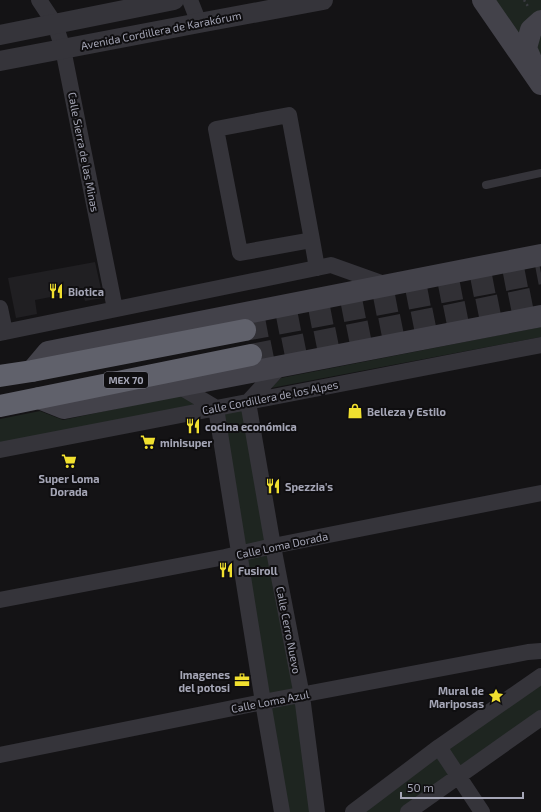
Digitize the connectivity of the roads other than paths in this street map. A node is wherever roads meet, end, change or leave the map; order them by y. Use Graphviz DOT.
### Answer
graph roads {
  1 [pos="39,0"];
  2 [pos="174,0"];
  3 [pos="190,0"];
  4 [pos="321,0"];
  5 [pos="483,0"];
  6 [pos="541,22"];
  7 [pos="199,23"];
  8 [pos="55,24"];
  9 [pos="0,35"];
  10 [pos="63,48"];
  11 [pos="0,61"];
  12 [pos="541,83"];
  13 [pos="541,173"];
  14 [pos="486,185"];
  15 [pos="312,240"];
  16 [pos="541,255"];
  17 [pos="317,268"];
  18 [pos="387,286"];
  19 [pos="0,308"];
  20 [pos="115,309"];
  21 [pos="541,316"];
  22 [pos="245,330"];
  23 [pos="3,332"];
  24 [pos="541,345"];
  25 [pos="251,355"];
  26 [pos="280,367"];
  27 [pos="32,371"];
  28 [pos="0,376"];
  29 [pos="179,386"];
  30 [pos="39,398"];
  31 [pos="248,402"];
  32 [pos="0,406"];
  33 [pos="216,408"];
  34 [pos="0,450"];
  35 [pos="541,493"];
  36 [pos="273,546"];
  37 [pos="239,554"];
  38 [pos="0,600"];
  39 [pos="541,651"];
  40 [pos="541,676"];
  41 [pos="302,696"];
  42 [pos="263,702"];
  43 [pos="541,718"];
  44 [pos="439,747"];
  45 [pos="0,755"];
  46 [pos="458,777"];
  47 [pos="282,812"];
  48 [pos="317,812"];
  49 [pos="353,812"];
  50 [pos="408,812"];
  51 [pos="482,812"];
  1 -- 8 [label="street, Calle Sierra de las Minas"];
  2 -- 8 [label="street"];
  3 -- 7 [label="street"];
  4 -- 7 [label="street, Avenida Cordillera de Karakórum"];
  5 -- 12 [label="main road"];
  6 -- 12 [label="main road"];
  7 -- 10 [label="street, Avenida Cordillera de Karakórum"];
  8 -- 9 [label="street"];
  8 -- 10 [label="street, Calle Sierra de las Minas"];
  10 -- 11 [label="street, Avenida Cordillera de Karakórum"];
  10 -- 20 [label="street, Calle Sierra de las Minas"];
  13 -- 14 [label="lane"];
  15 -- 15 [label="street"];
  15 -- 17 [label="street"];
  16 -- 18 [label="main road"];
  17 -- 18 [label="street"];
  17 -- 20 [label="street"];
  18 -- 27 [label="main road"];
  19 -- 23 [label="street"];
  20 -- 23 [label="street"];
  21 -- 26 [label="main road"];
  22 -- 27 [label="highway, MEX 70"];
  24 -- 31 [label="street, Calle Cordillera de los Alpes"];
  25 -- 30 [label="highway, MEX 70"];
  26 -- 29 [label="main road"];
  26 -- 31 [label="street"];
  27 -- 28 [label="highway, MEX 70"];
  29 -- 30 [label="main road"];
  29 -- 33 [label="street"];
  30 -- 32 [label="highway, MEX 70"];
  31 -- 33 [label="street, Calle Cordillera de los Alpes"];
  31 -- 36 [label="street, Calle Cerro Nuevo"];
  33 -- 34 [label="street, Calle Cordillera de los Alpes"];
  33 -- 37 [label="street"];
  35 -- 36 [label="street, Calle Loma Dorada"];
  36 -- 37 [label="street, Calle Loma Dorada"];
  36 -- 41 [label="street, Calle Cerro Nuevo"];
  37 -- 38 [label="street, Calle Loma Dorada"];
  37 -- 42 [label="street"];
  39 -- 41 [label="street, Calle Loma Azul"];
  40 -- 44 [label="street"];
  41 -- 42 [label="street, Calle Loma Azul"];
  41 -- 48 [label="street, Calle Cerro Nuevo"];
  42 -- 45 [label="street, Calle Loma Azul"];
  42 -- 47 [label="street"];
  43 -- 46 [label="street"];
  44 -- 46 [label="street"];
  44 -- 49 [label="street"];
  46 -- 50 [label="street"];
  46 -- 51 [label="street"];
}
